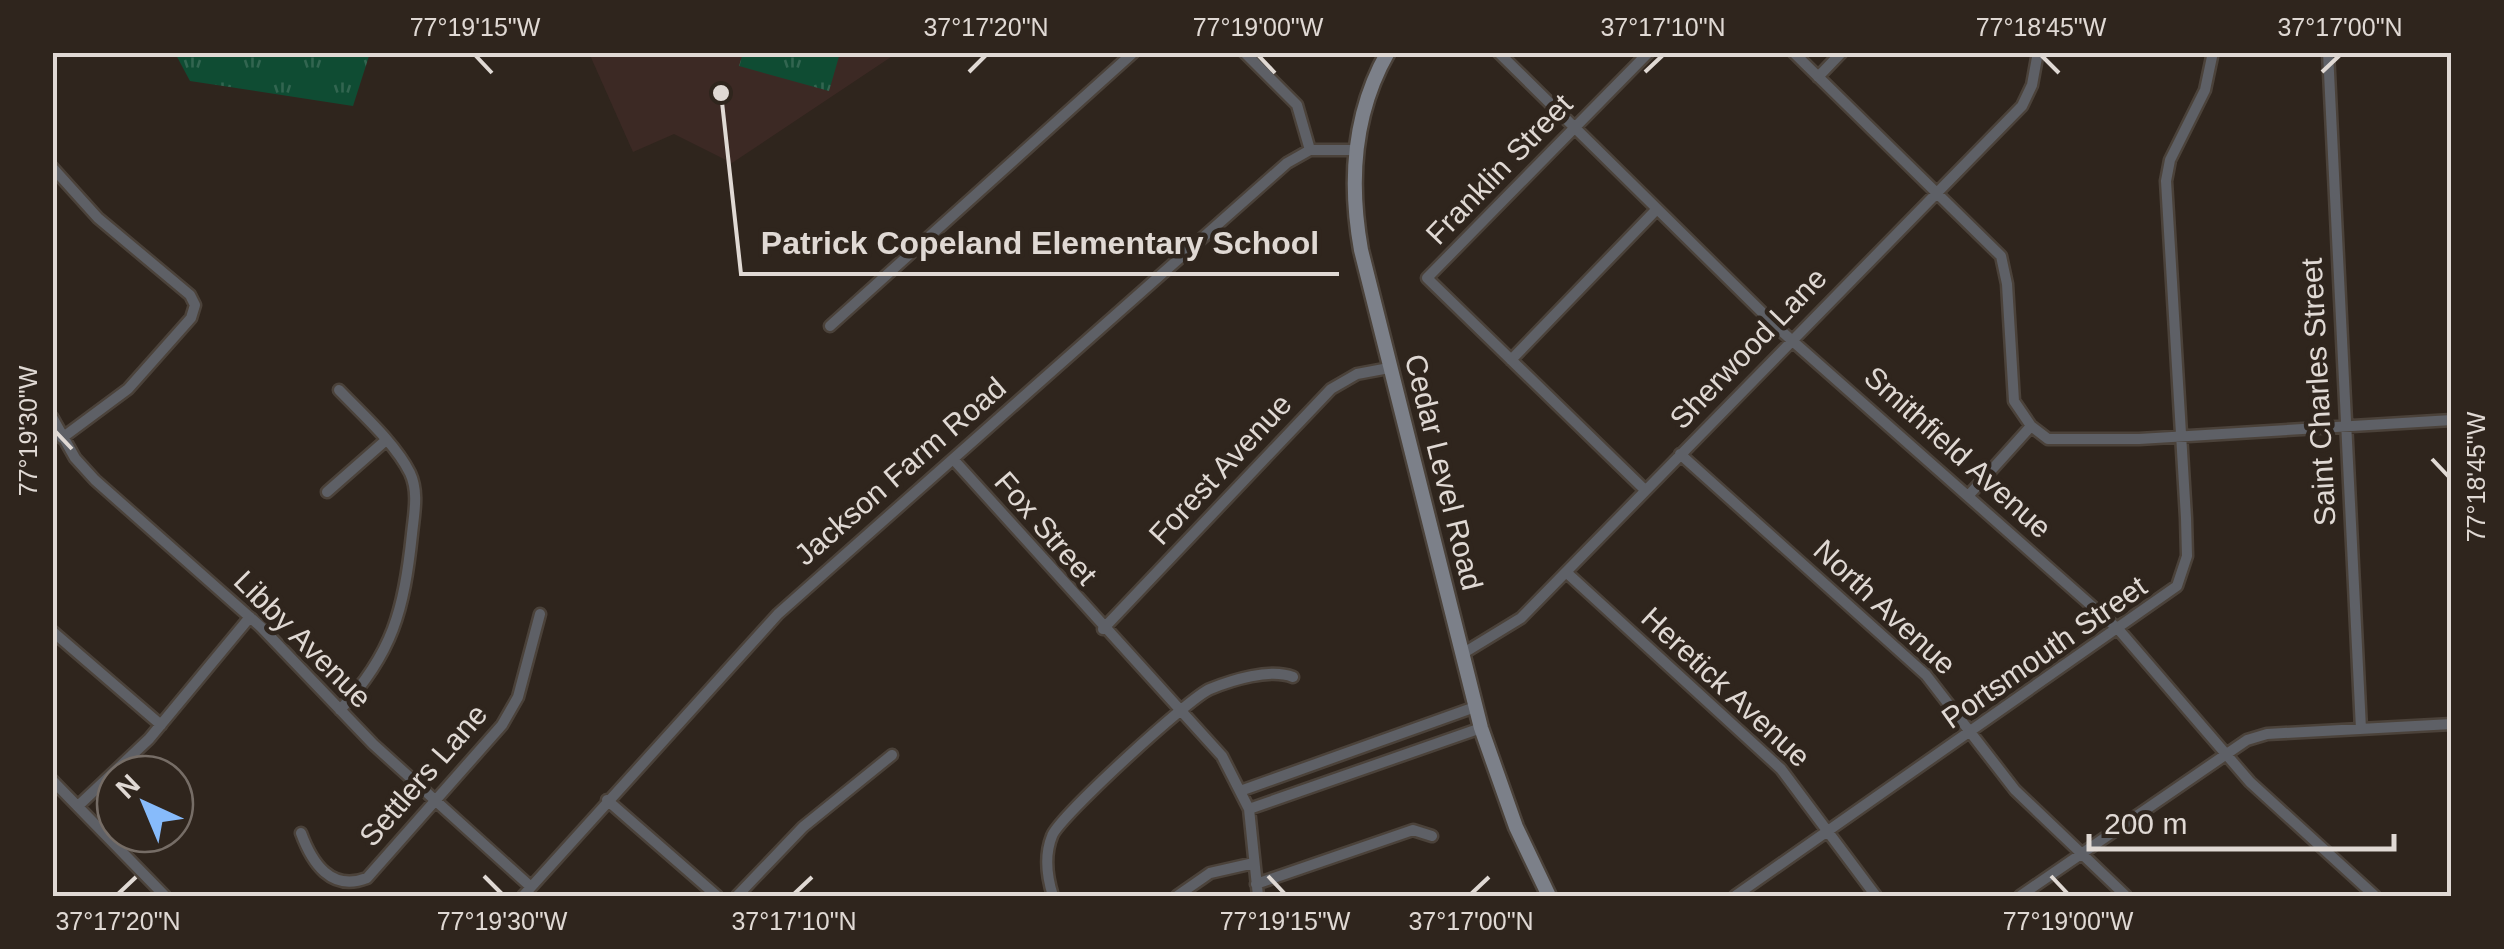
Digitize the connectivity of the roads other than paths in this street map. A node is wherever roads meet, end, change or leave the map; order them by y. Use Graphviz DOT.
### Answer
graph roads {
  1 [pos="1134,52"];
  2 [pos="1244,52"];
  3 [pos="1388,52"];
  4 [pos="1498,52"];
  5 [pos="1649,52"];
  6 [pos="1793,52"];
  7 [pos="1842,52"];
  8 [pos="2038,52"];
  9 [pos="2213,52"];
  10 [pos="2328,52"];
  11 [pos="1818,77"];
  12 [pos="1574,129"];
  13 [pos="1310,150"];
  14 [pos="1356,150"];
  15 [pos="52,167"];
  16 [pos="1937,191"];
  17 [pos="1656,210"];
  18 [pos="830,326"];
  19 [pos="1793,339"];
  20 [pos="1511,360"];
  21 [pos="1389,368"];
  22 [pos="339,390"];
  23 [pos="52,418"];
  24 [pos="2452,420"];
  25 [pos="2031,426"];
  26 [pos="2346,426"];
  27 [pos="2180,436"];
  28 [pos="62,438"];
  29 [pos="385,442"];
  30 [pos="1680,454"];
  31 [pos="952,459"];
  32 [pos="1646,490"];
  33 [pos="327,492"];
  34 [pos="1969,496"];
  35 [pos="1566,572"];
  36 [pos="540,614"];
  37 [pos="250,617"];
  38 [pos="1103,630"];
  39 [pos="2119,630"];
  40 [pos="52,631"];
  41 [pos="1462,654"];
  42 [pos="1292,677"];
  43 [pos="1475,707"];
  44 [pos="340,710"];
  45 [pos="1181,711"];
  46 [pos="2452,724"];
  47 [pos="161,725"];
  48 [pos="1481,728"];
  49 [pos="2361,729"];
  50 [pos="1970,733"];
  51 [pos="2224,754"];
  52 [pos="892,755"];
  53 [pos="52,780"];
  54 [pos="1243,790"];
  55 [pos="607,800"];
  56 [pos="435,802"];
  57 [pos="78,806"];
  58 [pos="1249,809"];
  59 [pos="1828,830"];
  60 [pos="301,833"];
  61 [pos="1432,836"];
  62 [pos="2080,855"];
  63 [pos="1254,862"];
  64 [pos="1257,891"];
  65 [pos="527,892"];
  66 [pos="164,896"];
  67 [pos="717,896"];
  68 [pos="737,896"];
  69 [pos="1053,896"];
  70 [pos="1177,896"];
  71 [pos="1549,896"];
  72 [pos="1736,896"];
  73 [pos="1876,896"];
  74 [pos="2020,896"];
  75 [pos="2126,896"];
  76 [pos="2375,896"];
  1 -- 18 [label="street"];
  2 -- 13 [label="street"];
  3 -- 14 [label="main road, Cedar Level Road"];
  4 -- 12 [label="street, Smithfield Avenue"];
  5 -- 12 [label="street, Franklin Street"];
  6 -- 11 [label="street"];
  7 -- 11 [label="street"];
  8 -- 16 [label="street, Sherwood Lane"];
  9 -- 27 [label="street, Portsmouth Street"];
  10 -- 26 [label="street, Saint Charles Street"];
  11 -- 16 [label="street"];
  12 -- 17 [label="street, Smithfield Avenue"];
  12 -- 20 [label="street, Franklin Street"];
  13 -- 14 [label="street"];
  13 -- 31 [label="street, Jackson Farm Road"];
  14 -- 21 [label="main road, Cedar Level Road"];
  15 -- 28 [label="street"];
  16 -- 19 [label="street, Sherwood Lane"];
  16 -- 25 [label="street"];
  17 -- 19 [label="street, Smithfield Avenue"];
  17 -- 20 [label="street"];
  19 -- 30 [label="street, Sherwood Lane"];
  19 -- 34 [label="street, Smithfield Avenue"];
  20 -- 32 [label="street"];
  21 -- 38 [label="street, Forest Avenue"];
  21 -- 41 [label="main road, Cedar Level Road"];
  22 -- 29 [label="street"];
  23 -- 28 [label="street, Libby Avenue"];
  24 -- 26 [label="street"];
  25 -- 27 [label="street"];
  25 -- 34 [label="street"];
  26 -- 27 [label="street"];
  26 -- 49 [label="street, Saint Charles Street"];
  27 -- 39 [label="street, Portsmouth Street"];
  28 -- 37 [label="street, Libby Avenue"];
  29 -- 33 [label="street"];
  29 -- 44 [label="street"];
  30 -- 32 [label="street, Sherwood Lane"];
  30 -- 50 [label="street, North Avenue"];
  31 -- 38 [label="street, Fox Street"];
  31 -- 55 [label="street, Jackson Farm Road"];
  32 -- 35 [label="street, Sherwood Lane"];
  34 -- 39 [label="street, Smithfield Avenue"];
  35 -- 41 [label="street, Sherwood Lane"];
  35 -- 59 [label="street, Heretick Avenue"];
  36 -- 56 [label="street, Settlers Lane"];
  37 -- 44 [label="street, Libby Avenue"];
  37 -- 47 [label="street"];
  38 -- 45 [label="street, Fox Street"];
  39 -- 50 [label="street, Portsmouth Street"];
  39 -- 51 [label="street, Smithfield Avenue"];
  40 -- 47 [label="street"];
  41 -- 43 [label="main road, Cedar Level Road"];
  42 -- 45 [label="street"];
  43 -- 48 [label="main road, Cedar Level Road"];
  43 -- 54 [label="street"];
  44 -- 56 [label="street, Libby Avenue"];
  45 -- 54 [label="street, Fox Street"];
  45 -- 69 [label="street"];
  46 -- 49 [label="street"];
  47 -- 57 [label="street"];
  48 -- 58 [label="street"];
  48 -- 71 [label="main road, Cedar Level Road"];
  49 -- 51 [label="street"];
  50 -- 59 [label="street, Portsmouth Street"];
  50 -- 62 [label="street, North Avenue"];
  51 -- 62 [label="street"];
  51 -- 76 [label="street, Smithfield Avenue"];
  52 -- 68 [label="street"];
  53 -- 57 [label="street"];
  54 -- 58 [label="street, Fox Street"];
  55 -- 65 [label="street, Jackson Farm Road"];
  55 -- 67 [label="street"];
  56 -- 60 [label="street, Settlers Lane"];
  56 -- 65 [label="street, Libby Avenue"];
  57 -- 66 [label="street"];
  58 -- 63 [label="street, Fox Street"];
  59 -- 72 [label="street, Portsmouth Street"];
  59 -- 73 [label="street, Heretick Avenue"];
  61 -- 64 [label="street"];
  62 -- 74 [label="street"];
  62 -- 75 [label="street, North Avenue"];
  63 -- 64 [label="street, Fox Street"];
  63 -- 70 [label="street"];
}
